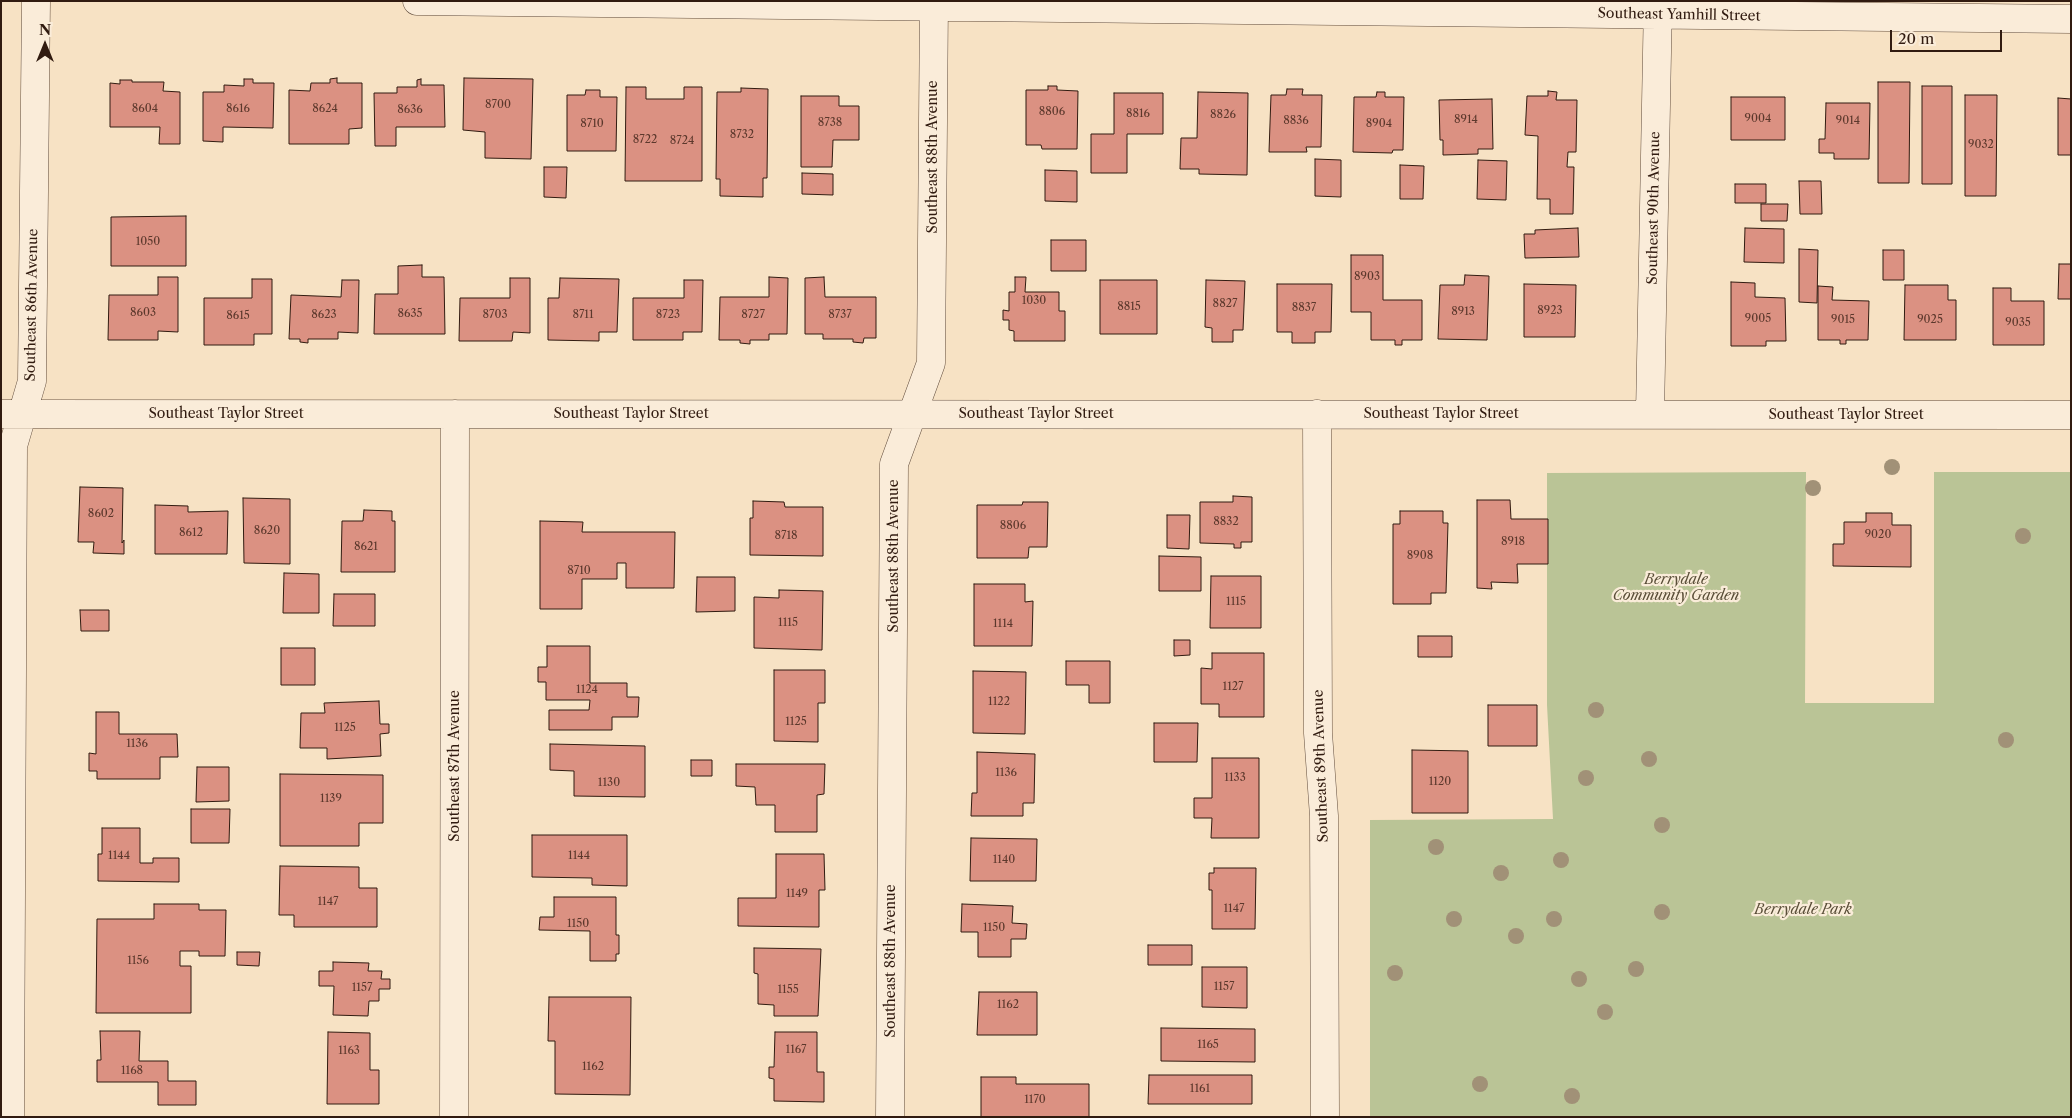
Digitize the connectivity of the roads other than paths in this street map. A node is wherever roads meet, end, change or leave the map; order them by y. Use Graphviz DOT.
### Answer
graph roads {
  1 [pos="36,1"];
  2 [pos="417,1"];
  3 [pos="934,4"];
  4 [pos="1658,8"];
  5 [pos="2071,19"];
  6 [pos="12,414"];
  7 [pos="455,414"];
  8 [pos="912,414"];
  9 [pos="1317,414"];
  10 [pos="1650,414"];
  11 [pos="2071,415"];
  12 [pos="10,1117"];
  13 [pos="454,1117"];
  14 [pos="890,1117"];
  15 [pos="1325,1117"];
  1 -- 6 [label="street, Southeast 86th Avenue"];
  2 -- 3 [label="street, Southeast Yamhill Street"];
  3 -- 4 [label="street, Southeast Yamhill Street"];
  3 -- 8 [label="street, Southeast 88th Avenue"];
  4 -- 5 [label="street, Southeast Yamhill Street"];
  4 -- 10 [label="street, Southeast 90th Avenue"];
  6 -- 7 [label="street, Southeast Taylor Street"];
  6 -- 12 [label="street, Southeast 86th Avenue"];
  7 -- 8 [label="street, Southeast Taylor Street"];
  7 -- 13 [label="street, Southeast 87th Avenue"];
  8 -- 9 [label="street, Southeast Taylor Street"];
  8 -- 14 [label="street, Southeast 88th Avenue"];
  9 -- 10 [label="street, Southeast Taylor Street"];
  9 -- 15 [label="street, Southeast 89th Avenue"];
  10 -- 11 [label="street, Southeast Taylor Street"];
}
